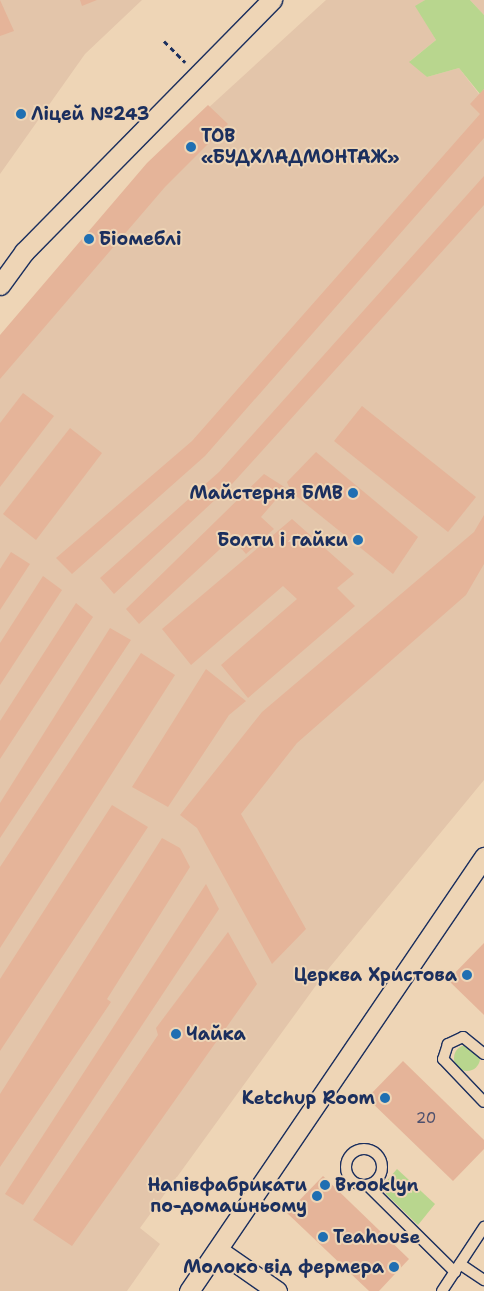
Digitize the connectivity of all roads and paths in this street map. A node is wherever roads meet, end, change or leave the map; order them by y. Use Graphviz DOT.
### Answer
graph roads {
  1 [pos="272,0"];
  2 [pos="164,41"];
  3 [pos="200,76"];
  4 [pos="0,285"];
  5 [pos="484,856"];
  6 [pos="484,1054"];
  7 [pos="484,1102"];
  8 [pos="367,1185"];
  9 [pos="484,1227"];
  10 [pos="218,1250"];
  11 [pos="458,1268"];
  12 [pos="484,1280"];
  13 [pos="189,1291"];
  14 [pos="277,1291"];
  15 [pos="442,1291"];
  1 -- 3 [label="street"];
  2 -- 3 [label="path"];
  3 -- 4 [label="street"];
  5 -- 10 [label="street"];
  6 -- 7 [label="lane"];
  8 -- 11 [label="lane"];
  9 -- 11 [label="lane"];
  10 -- 13 [label="street"];
  10 -- 14 [label="street"];
  11 -- 12 [label="lane"];
  11 -- 15 [label="lane"];
}
